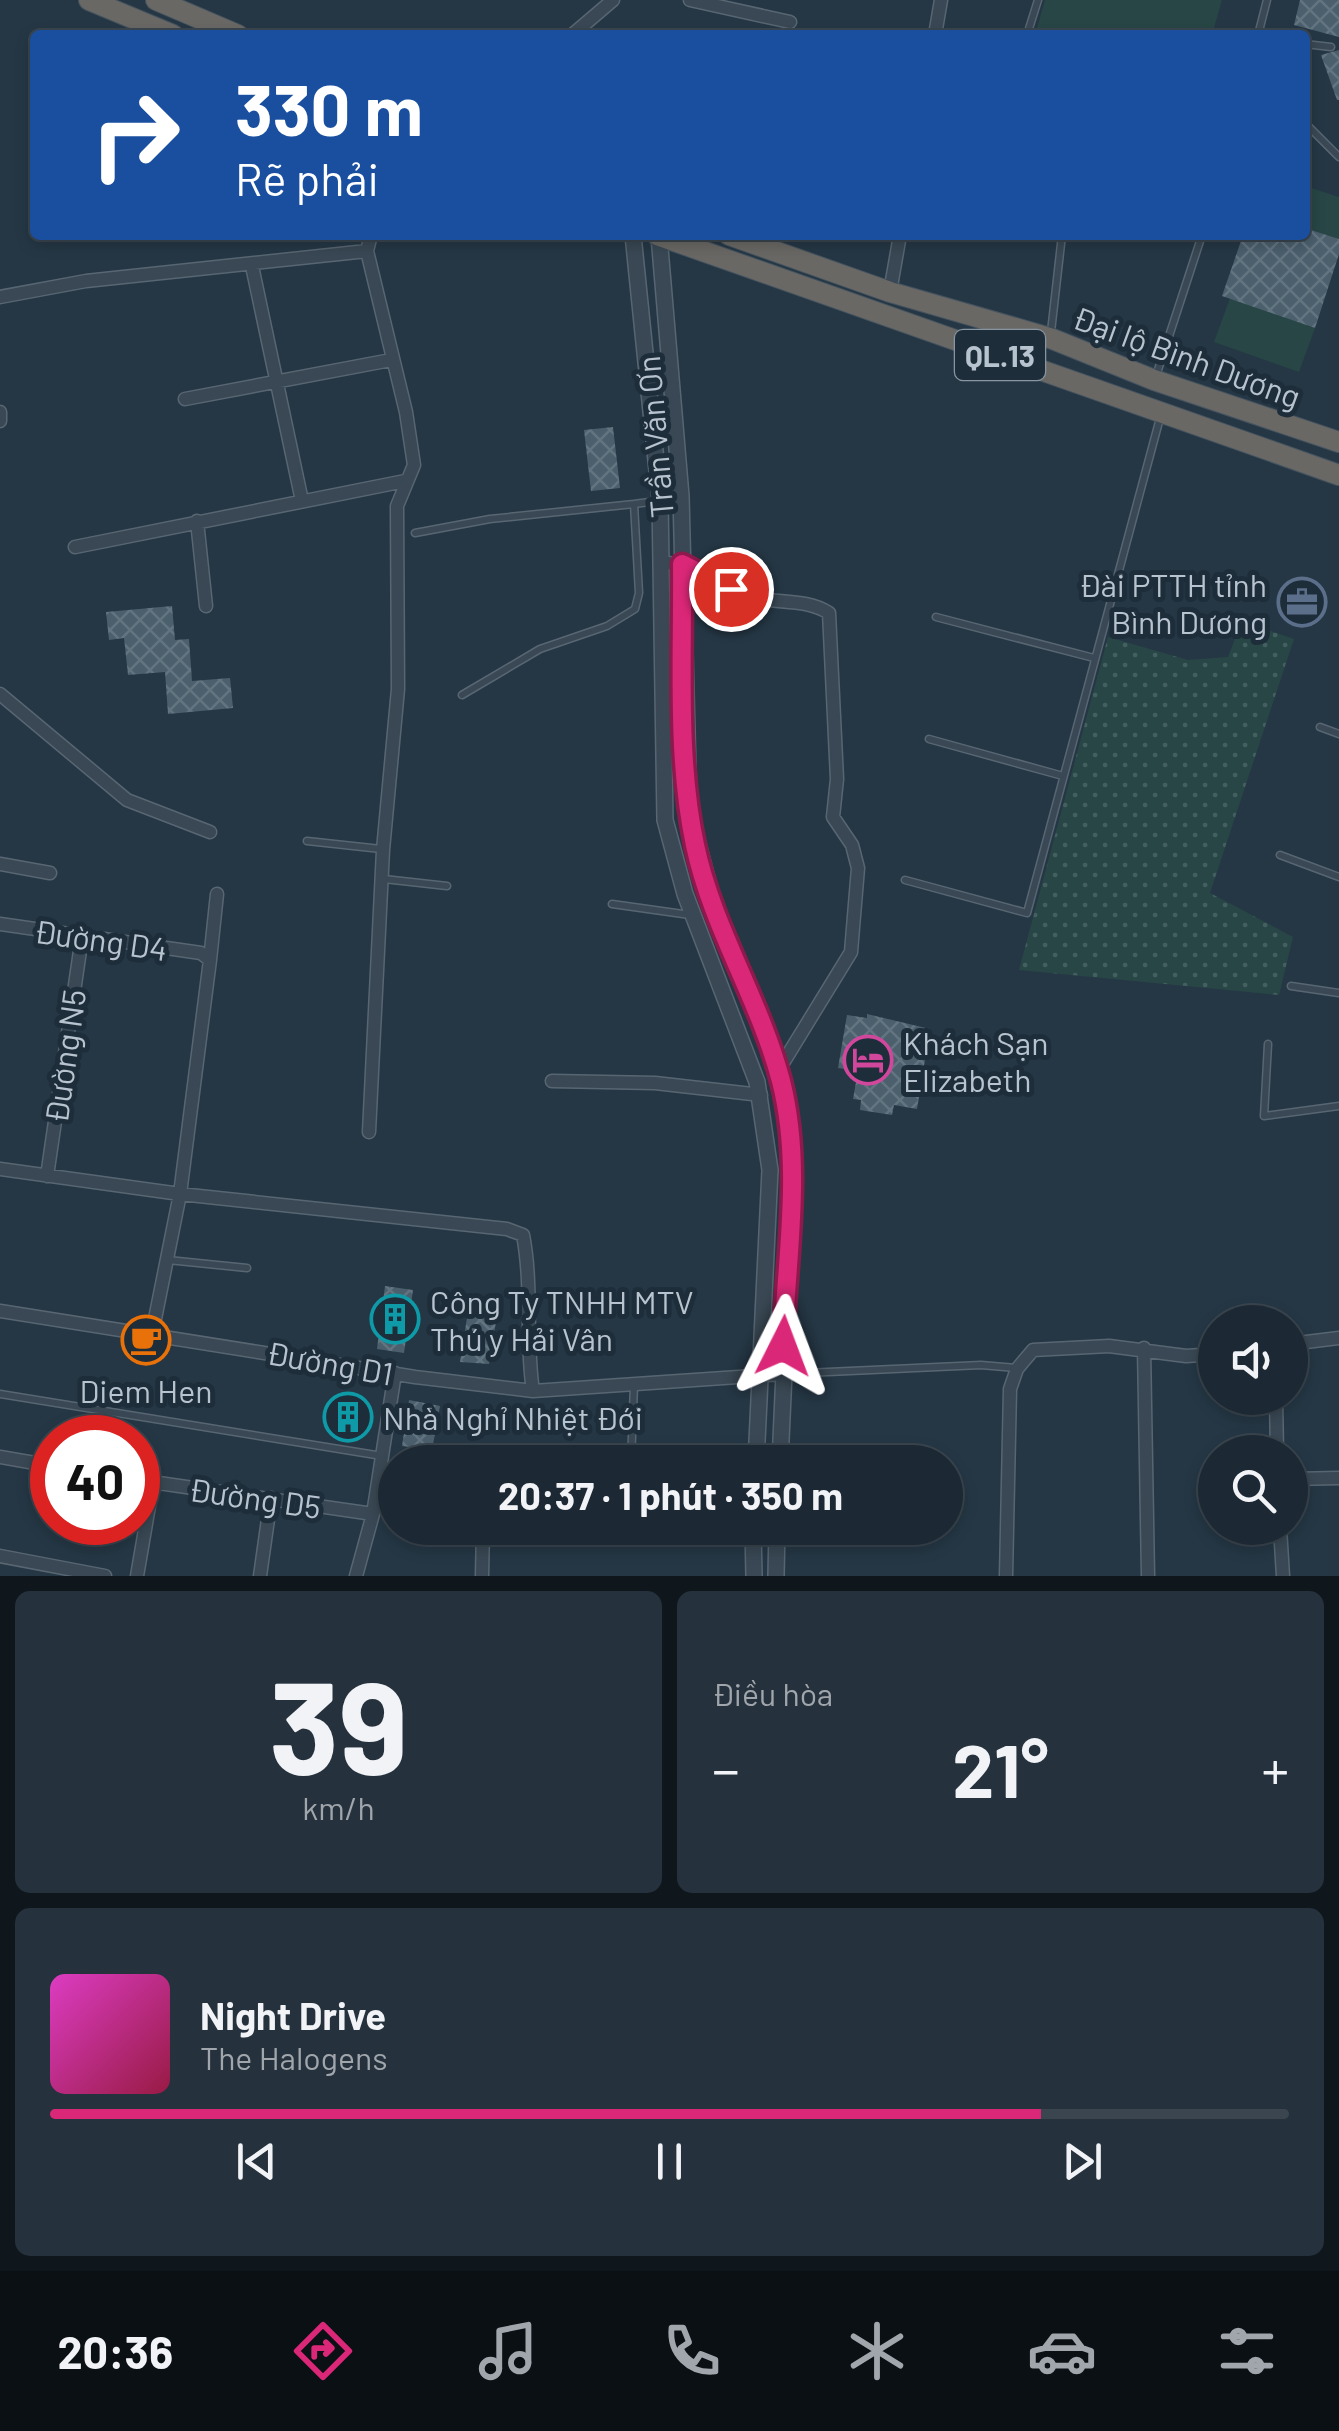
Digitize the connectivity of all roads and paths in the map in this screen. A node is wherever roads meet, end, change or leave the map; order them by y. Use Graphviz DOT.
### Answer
graph roads {
  1 [pos="90,0"];
  2 [pos="156,0"];
  3 [pos="613,0"];
  4 [pos="690,0"];
  5 [pos="941,0"];
  6 [pos="1038,0"];
  7 [pos="1267,0"];
  8 [pos="790,22"];
  9 [pos="161,30"];
  10 [pos="226,30"];
  11 [pos="578,30"];
  12 [pos="935,30"];
  13 [pos="1029,30"];
  14 [pos="1259,30"];
  15 [pos="1310,45"];
  16 [pos="1331,48"];
  17 [pos="1310,128"];
  18 [pos="1339,157"];
  19 [pos="369,240"];
  20 [pos="634,240"];
  21 [pos="659,240"];
  22 [pos="672,240"];
  23 [pos="742,240"];
  24 [pos="899,240"];
  25 [pos="1061,240"];
  26 [pos="1200,240"];
  27 [pos="367,251"];
  28 [pos="252,266"];
  29 [pos="890,292"];
  30 [pos="0,297"];
  31 [pos="1050,338"];
  32 [pos="391,360"];
  33 [pos="1154,380"];
  34 [pos="276,381"];
  35 [pos="184,399"];
  36 [pos="0,412"];
  37 [pos="1162,412"];
  38 [pos="0,421"];
  39 [pos="1339,442"];
  40 [pos="1339,475"];
  41 [pos="404,481"];
  42 [pos="302,500"];
  43 [pos="660,500"];
  44 [pos="634,504"];
  45 [pos="197,521"];
  46 [pos="415,532"];
  47 [pos="74,547"];
  48 [pos="662,562"];
  49 [pos="682,564"];
  50 [pos="206,606"];
  51 [pos="936,617"];
  52 [pos="1094,658"];
  53 [pos="0,694"];
  54 [pos="462,695"];
  55 [pos="1320,727"];
  56 [pos="1339,734"];
  57 [pos="929,739"];
  58 [pos="1062,776"];
  59 [pos="210,832"];
  60 [pos="307,841"];
  61 [pos="383,850"];
  62 [pos="1280,855"];
  63 [pos="0,864"];
  64 [pos="50,873"];
  65 [pos="381,878"];
  66 [pos="1339,878"];
  67 [pos="905,880"];
  68 [pos="448,886"];
  69 [pos="217,894"];
  70 [pos="612,904"];
  71 [pos="694,916"];
  72 [pos="0,924"];
  73 [pos="82,937"];
  74 [pos="206,957"];
  75 [pos="1291,986"];
  76 [pos="1339,993"];
  77 [pos="1268,1044"];
  78 [pos="778,1072"];
  79 [pos="552,1081"];
  80 [pos="761,1095"];
  81 [pos="1339,1106"];
  82 [pos="369,1132"];
  83 [pos="0,1169"];
  84 [pos="47,1176"];
  85 [pos="180,1194"];
  86 [pos="167,1260"];
  87 [pos="246,1268"];
  88 [pos="0,1311"];
  89 [pos="152,1334"];
  90 [pos="1339,1338"];
  91 [pos="1308,1342"];
  92 [pos="1144,1348"];
  93 [pos="1198,1355"];
  94 [pos="1017,1368"];
  95 [pos="395,1373"];
  96 [pos="782,1374"];
  97 [pos="760,1376"];
  98 [pos="634,1384"];
  99 [pos="533,1391"];
  100 [pos="0,1394"];
  101 [pos="385,1445"];
  102 [pos="632,1445"];
  103 [pos="757,1445"];
  104 [pos="780,1445"];
  105 [pos="378,1455"];
  106 [pos="0,1457"];
  107 [pos="30,1462"];
  108 [pos="1339,1478"];
  109 [pos="1308,1479"];
  110 [pos="160,1484"];
  111 [pos="378,1485"];
  112 [pos="270,1498"];
  113 [pos="373,1514"];
  114 [pos="142,1545"];
  115 [pos="483,1545"];
  116 [pos="753,1545"];
  117 [pos="777,1545"];
  118 [pos="1281,1545"];
  119 [pos="0,1556"];
  120 [pos="105,1576"];
  121 [pos="137,1576"];
  122 [pos="260,1576"];
  123 [pos="356,1576"];
  124 [pos="482,1576"];
  125 [pos="754,1576"];
  126 [pos="776,1576"];
  127 [pos="1006,1576"];
  128 [pos="1148,1576"];
  129 [pos="1283,1576"];
  1 -- 9 [label="highway"];
  2 -- 10 [label="highway"];
  3 -- 11 [label="street"];
  4 -- 8 [label="street"];
  5 -- 12 [label="street"];
  6 -- 13 [label="lane"];
  7 -- 14 [label="lane"];
  15 -- 16 [label="lane"];
  17 -- 18 [label="lane"];
  19 -- 27 [label="street"];
  20 -- 43 [label="street, Trần Văn Ơn"];
  21 -- 49 [label="street, Trần Văn Ơn"];
  22 -- 37 [label="highway, Đại lộ Bình Dương / QL.13"];
  23 -- 29 [label="highway, Đại lộ Bình Dương / QL.13"];
  24 -- 29 [label="street"];
  25 -- 31 [label="lane"];
  26 -- 33 [label="lane"];
  27 -- 28 [label="street"];
  27 -- 32 [label="street"];
  28 -- 30 [label="street"];
  28 -- 34 [label="street"];
  29 -- 31 [label="highway, Đại lộ Bình Dương / QL.13"];
  31 -- 33 [label="highway, Đại lộ Bình Dương / QL.13"];
  32 -- 34 [label="street"];
  32 -- 41 [label="street"];
  33 -- 39 [label="highway, Đại lộ Bình Dương / QL.13"];
  34 -- 35 [label="street"];
  34 -- 42 [label="street"];
  36 -- 38 [label="street"];
  37 -- 40 [label="highway, Đại lộ Bình Dương / QL.13"];
  37 -- 52 [label="lane"];
  41 -- 42 [label="street"];
  41 -- 61 [label="street"];
  42 -- 45 [label="street"];
  43 -- 44 [label="lane"];
  43 -- 48 [label="street, Trần Văn Ơn"];
  44 -- 46 [label="lane"];
  44 -- 54 [label="lane"];
  45 -- 47 [label="street"];
  45 -- 50 [label="street"];
  48 -- 49 [label="street"];
  48 -- 71 [label="street, Trần Văn Ơn"];
  49 -- 78 [label="street, Trần Văn Ơn"];
  49 -- 78 [label="street"];
  51 -- 52 [label="lane"];
  52 -- 58 [label="lane"];
  53 -- 59 [label="street"];
  55 -- 56 [label="lane"];
  57 -- 58 [label="lane"];
  58 -- 67 [label="lane"];
  60 -- 61 [label="lane"];
  61 -- 65 [label="street"];
  62 -- 66 [label="lane"];
  63 -- 64 [label="street"];
  65 -- 68 [label="lane"];
  65 -- 82 [label="street"];
  69 -- 74 [label="street"];
  70 -- 71 [label="lane"];
  71 -- 80 [label="street, Trần Văn Ơn"];
  72 -- 73 [label="street, Đường D4"];
  73 -- 74 [label="street, Đường D4"];
  73 -- 84 [label="street, Đường N5"];
  74 -- 85 [label="street"];
  75 -- 76 [label="lane"];
  77 -- 81 [label="lane"];
  78 -- 96 [label="street, Trần Văn Ơn"];
  79 -- 80 [label="street"];
  80 -- 97 [label="street, Trần Văn Ơn"];
  83 -- 84 [label="street"];
  84 -- 85 [label="street"];
  85 -- 86 [label="street"];
  85 -- 99 [label="street"];
  86 -- 87 [label="lane"];
  86 -- 89 [label="street"];
  88 -- 89 [label="street, Đường D1"];
  89 -- 95 [label="street, Đường D1"];
  90 -- 91 [label="street"];
  92 -- 93 [label="street"];
  92 -- 94 [label="street"];
  92 -- 128 [label="street"];
  94 -- 96 [label="lane"];
  94 -- 127 [label="street"];
  95 -- 99 [label="street, Đường D1"];
  95 -- 101 [label="street"];
  96 -- 97 [label="street, Đường D1"];
  96 -- 104 [label="street, Trần Văn Ơn"];
  97 -- 98 [label="street, Đường D1"];
  97 -- 103 [label="street, Trần Văn Ơn"];
  98 -- 99 [label="street, Đường D1"];
  98 -- 102 [label="lane"];
  100 -- 105 [label="lane"];
  106 -- 107 [label="street"];
  108 -- 109 [label="street"];
  110 -- 112 [label="street, Đường D5"];
  111 -- 113 [label="street"];
  112 -- 113 [label="street, Đường D5"];
  112 -- 122 [label="street"];
  113 -- 123 [label="street"];
  114 -- 121 [label="street"];
  115 -- 124 [label="street"];
  116 -- 125 [label="street"];
  117 -- 126 [label="street"];
  118 -- 129 [label="street"];
  119 -- 120 [label="street"];
}
